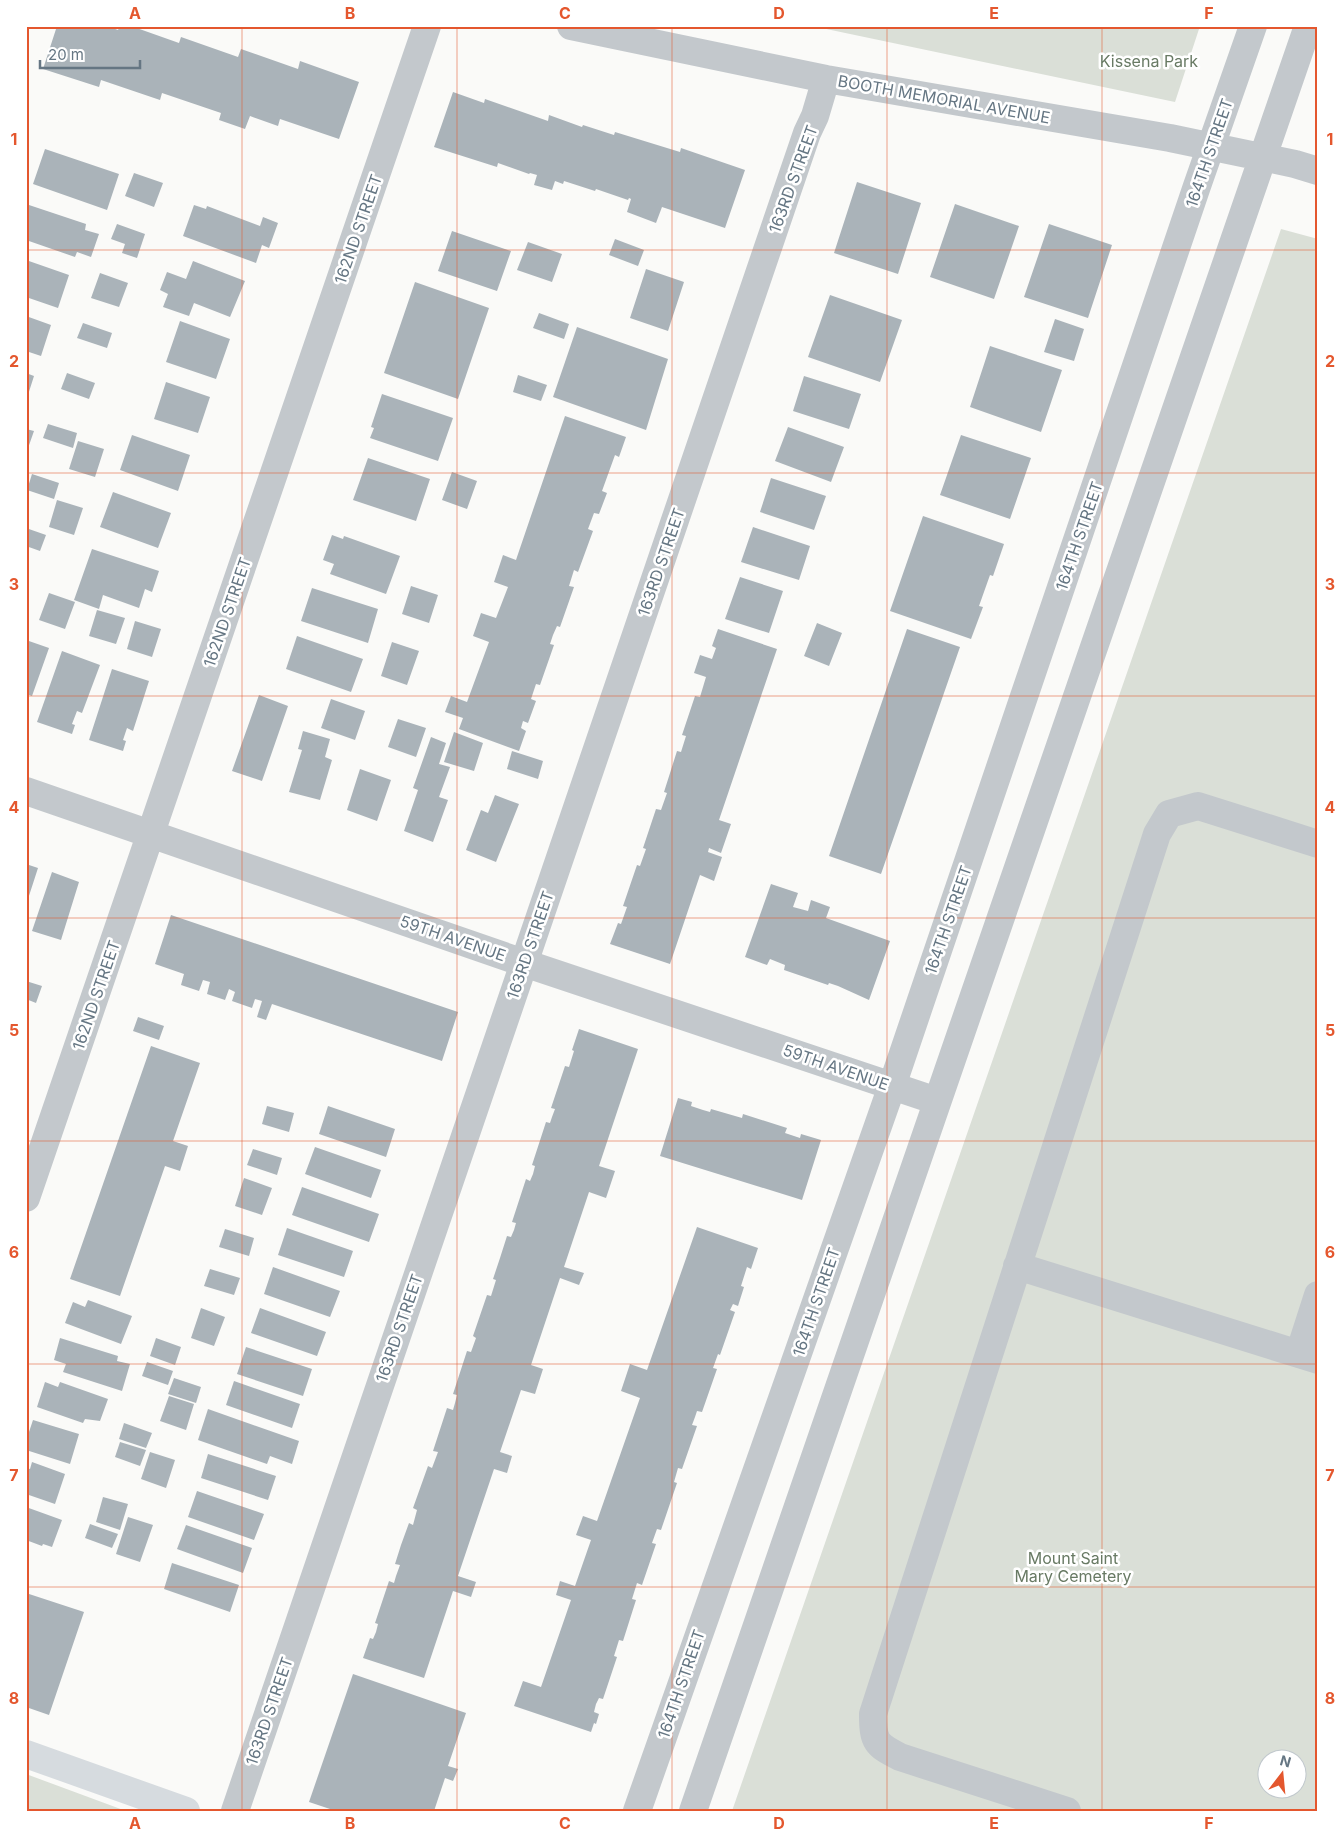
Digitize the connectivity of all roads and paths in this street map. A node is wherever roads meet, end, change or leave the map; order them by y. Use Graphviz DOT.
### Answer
graph roads {
  1 [pos="427,26"];
  2 [pos="571,26"];
  3 [pos="1253,26"];
  4 [pos="1308,26"];
  5 [pos="826,79"];
  6 [pos="1211,146"];
  7 [pos="1262,157"];
  8 [pos="1318,170"];
  9 [pos="26,791"];
  10 [pos="151,834"];
  11 [pos="1318,844"];
  12 [pos="524,962"];
  13 [pos="892,1086"];
  14 [pos="937,1102"];
  15 [pos="26,1198"];
  16 [pos="1017,1266"];
  17 [pos="1318,1295"];
  18 [pos="1308,1357"];
  19 [pos="26,1754"];
  20 [pos="186,1811"];
  21 [pos="235,1811"];
  22 [pos="637,1811"];
  23 [pos="693,1811"];
  24 [pos="1067,1811"];
  1 -- 10 [label="street, 162ND STREET"];
  2 -- 5 [label="street, BOOTH MEMORIAL AVENUE"];
  3 -- 6 [label="street, 164TH STREET"];
  4 -- 7 [label="street"];
  5 -- 6 [label="street, BOOTH MEMORIAL AVENUE"];
  5 -- 12 [label="street, 163RD STREET"];
  6 -- 7 [label="street, BOOTH MEMORIAL AVENUE"];
  6 -- 13 [label="street, 164TH STREET"];
  7 -- 8 [label="street, BOOTH MEMORIAL AVENUE"];
  7 -- 14 [label="street"];
  9 -- 10 [label="street, 59TH AVENUE"];
  10 -- 12 [label="street, 59TH AVENUE"];
  10 -- 15 [label="street, 162ND STREET"];
  11 -- 16 [label="street"];
  12 -- 13 [label="street, 59TH AVENUE"];
  12 -- 21 [label="street, 163RD STREET"];
  13 -- 14 [label="street, 59TH AVENUE"];
  13 -- 22 [label="street, 164TH STREET"];
  14 -- 23 [label="street"];
  16 -- 18 [label="street"];
  16 -- 24 [label="street"];
  17 -- 18 [label="street"];
  19 -- 20 [label="main road"];
}
